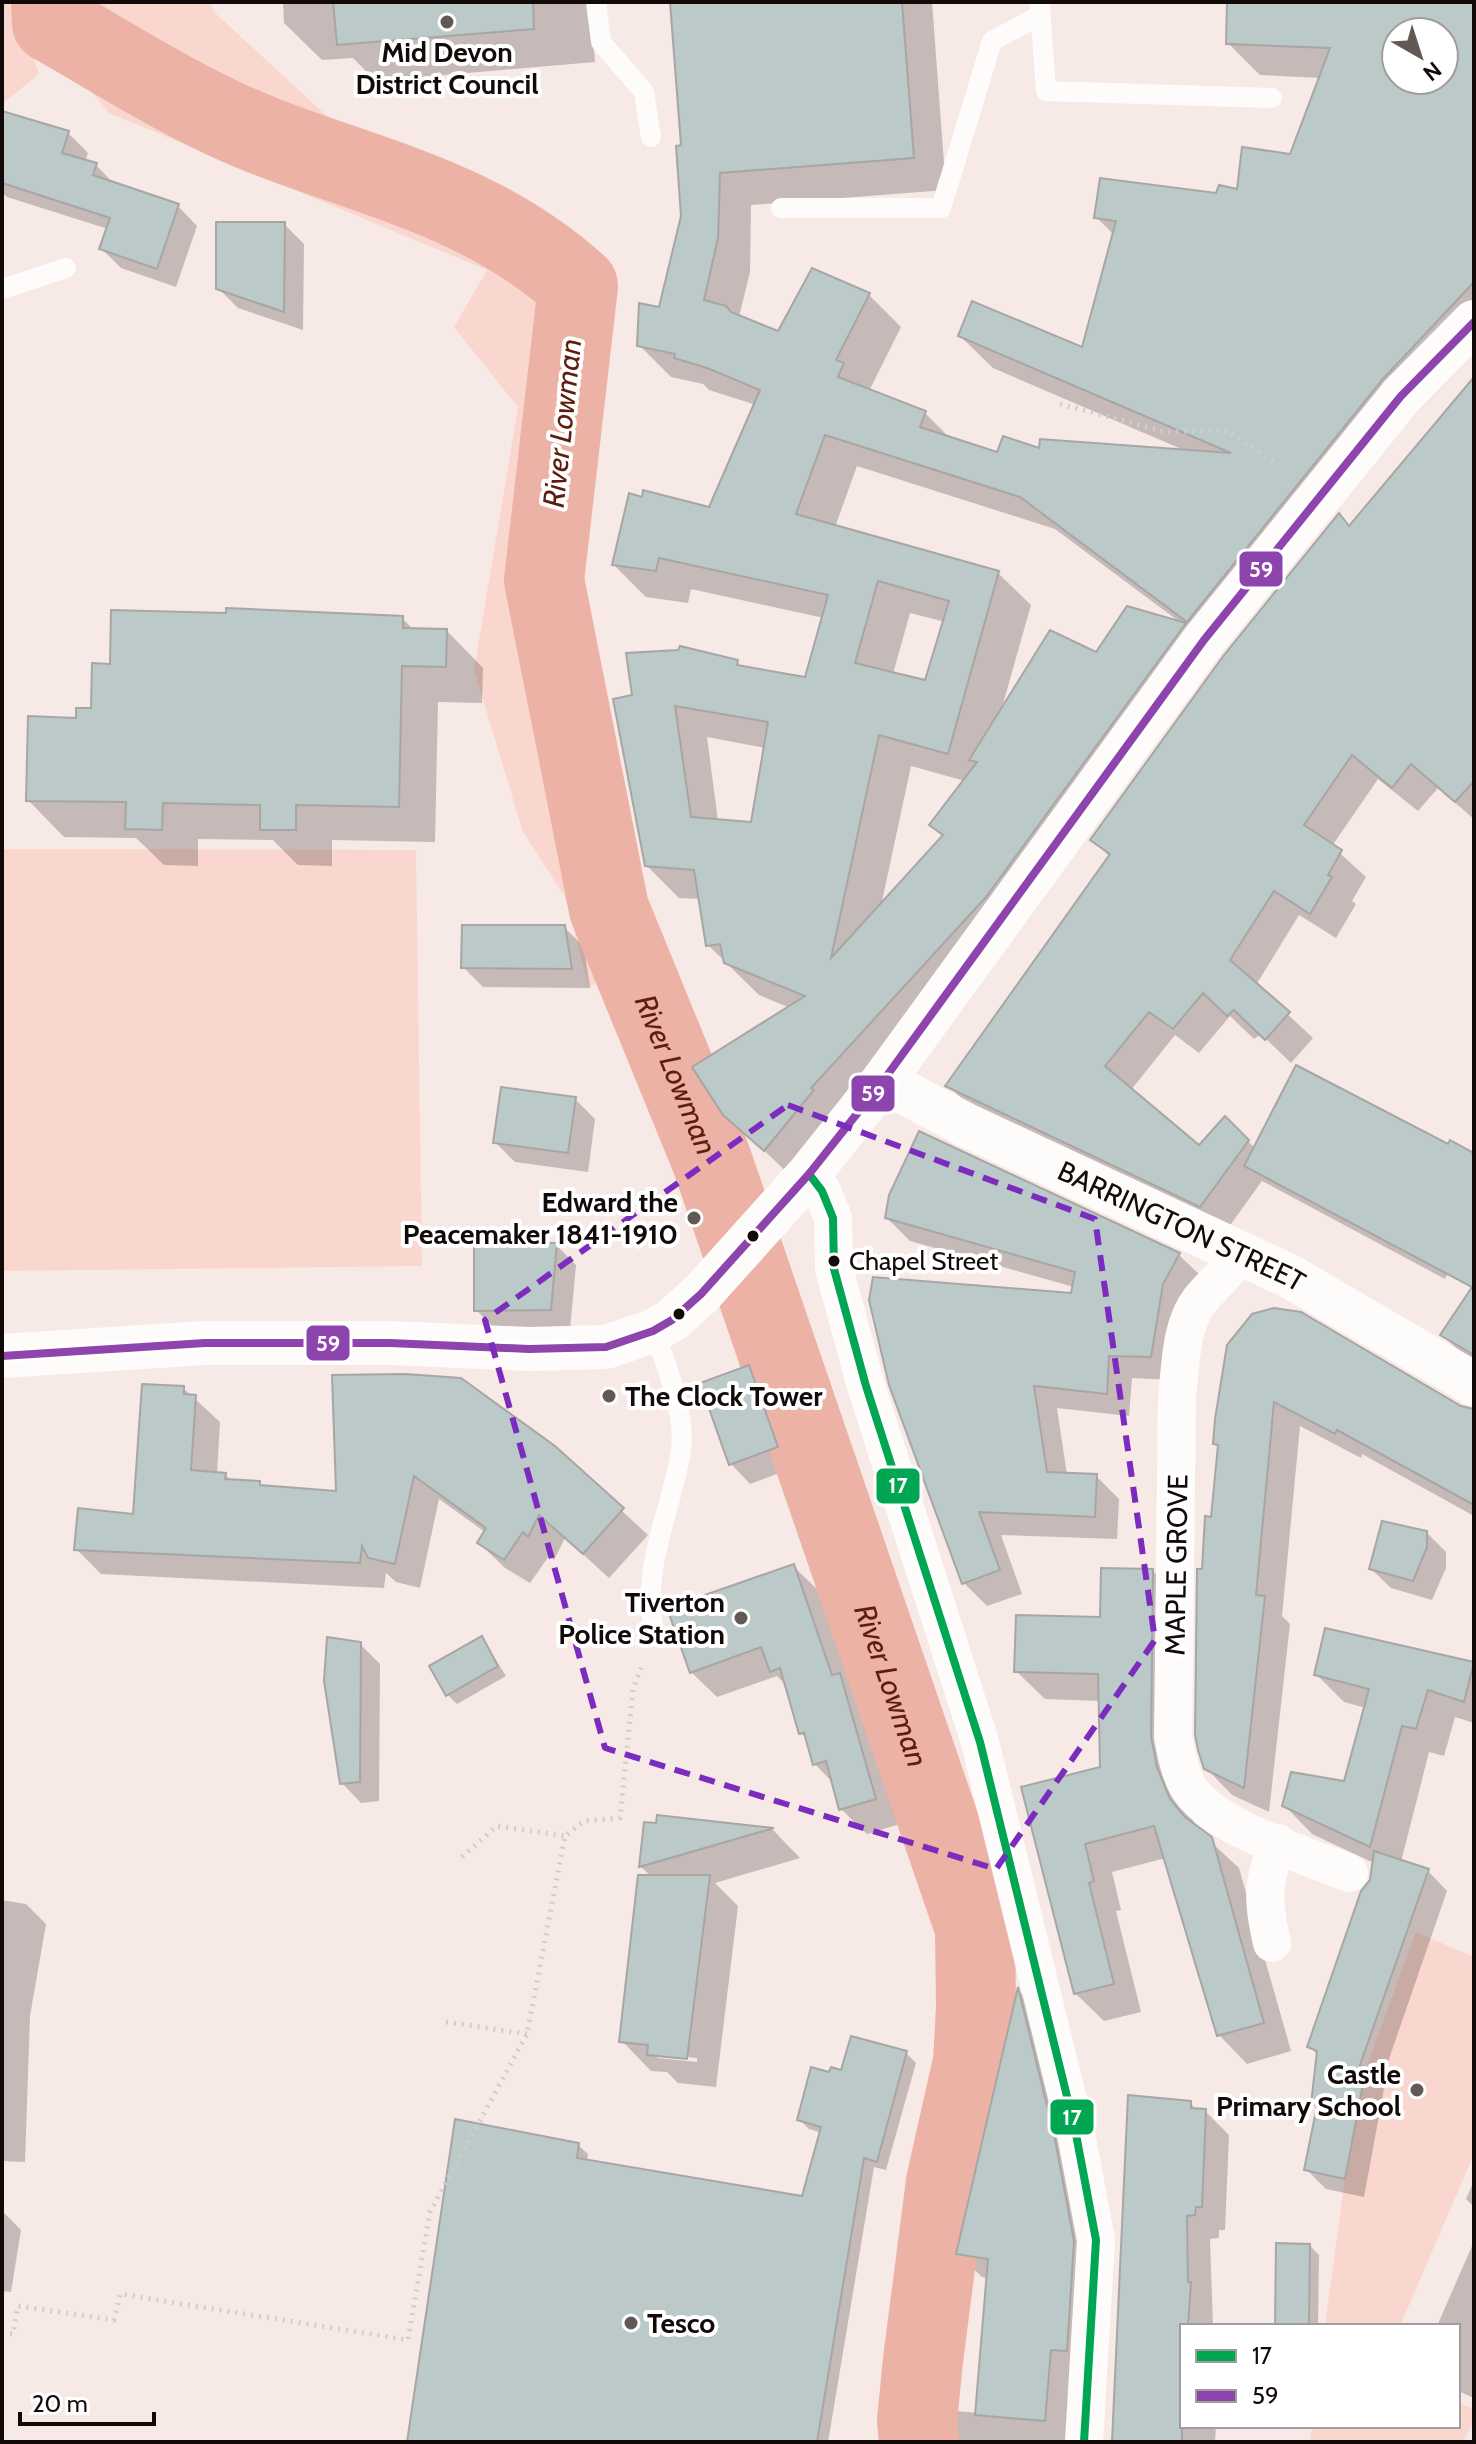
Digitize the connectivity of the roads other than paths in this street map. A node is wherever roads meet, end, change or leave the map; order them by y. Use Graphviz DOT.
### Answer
graph roads {
  1 [pos="596,2"];
  2 [pos="1040,9"];
  3 [pos="1272,98"];
  4 [pos="651,137"];
  5 [pos="781,208"];
  6 [pos="66,268"];
  7 [pos="2,289"];
  8 [pos="1474,322"];
  9 [pos="883,1081"];
  10 [pos="809,1174"];
  11 [pos="1241,1252"];
  12 [pos="653,1331"];
  13 [pos="3,1360"];
  14 [pos="1474,1384"];
  15 [pos="654,1632"];
  16 [pos="1278,1843"];
  17 [pos="1349,1873"];
  18 [pos="1272,1943"];
  19 [pos="1084,2442"];
  1 -- 4 [label="lane"];
  2 -- 3 [label="lane"];
  2 -- 5 [label="lane"];
  6 -- 7 [label="lane"];
  8 -- 9 [label="street"];
  9 -- 10 [label="street"];
  9 -- 11 [label="street, BARRINGTON STREET"];
  10 -- 12 [label="street"];
  10 -- 19 [label="street"];
  11 -- 14 [label="street, BARRINGTON STREET"];
  11 -- 16 [label="street, MAPLE GROVE"];
  12 -- 13 [label="street"];
  12 -- 15 [label="lane"];
  16 -- 17 [label="street, MAPLE GROVE"];
  16 -- 18 [label="street"];
}
